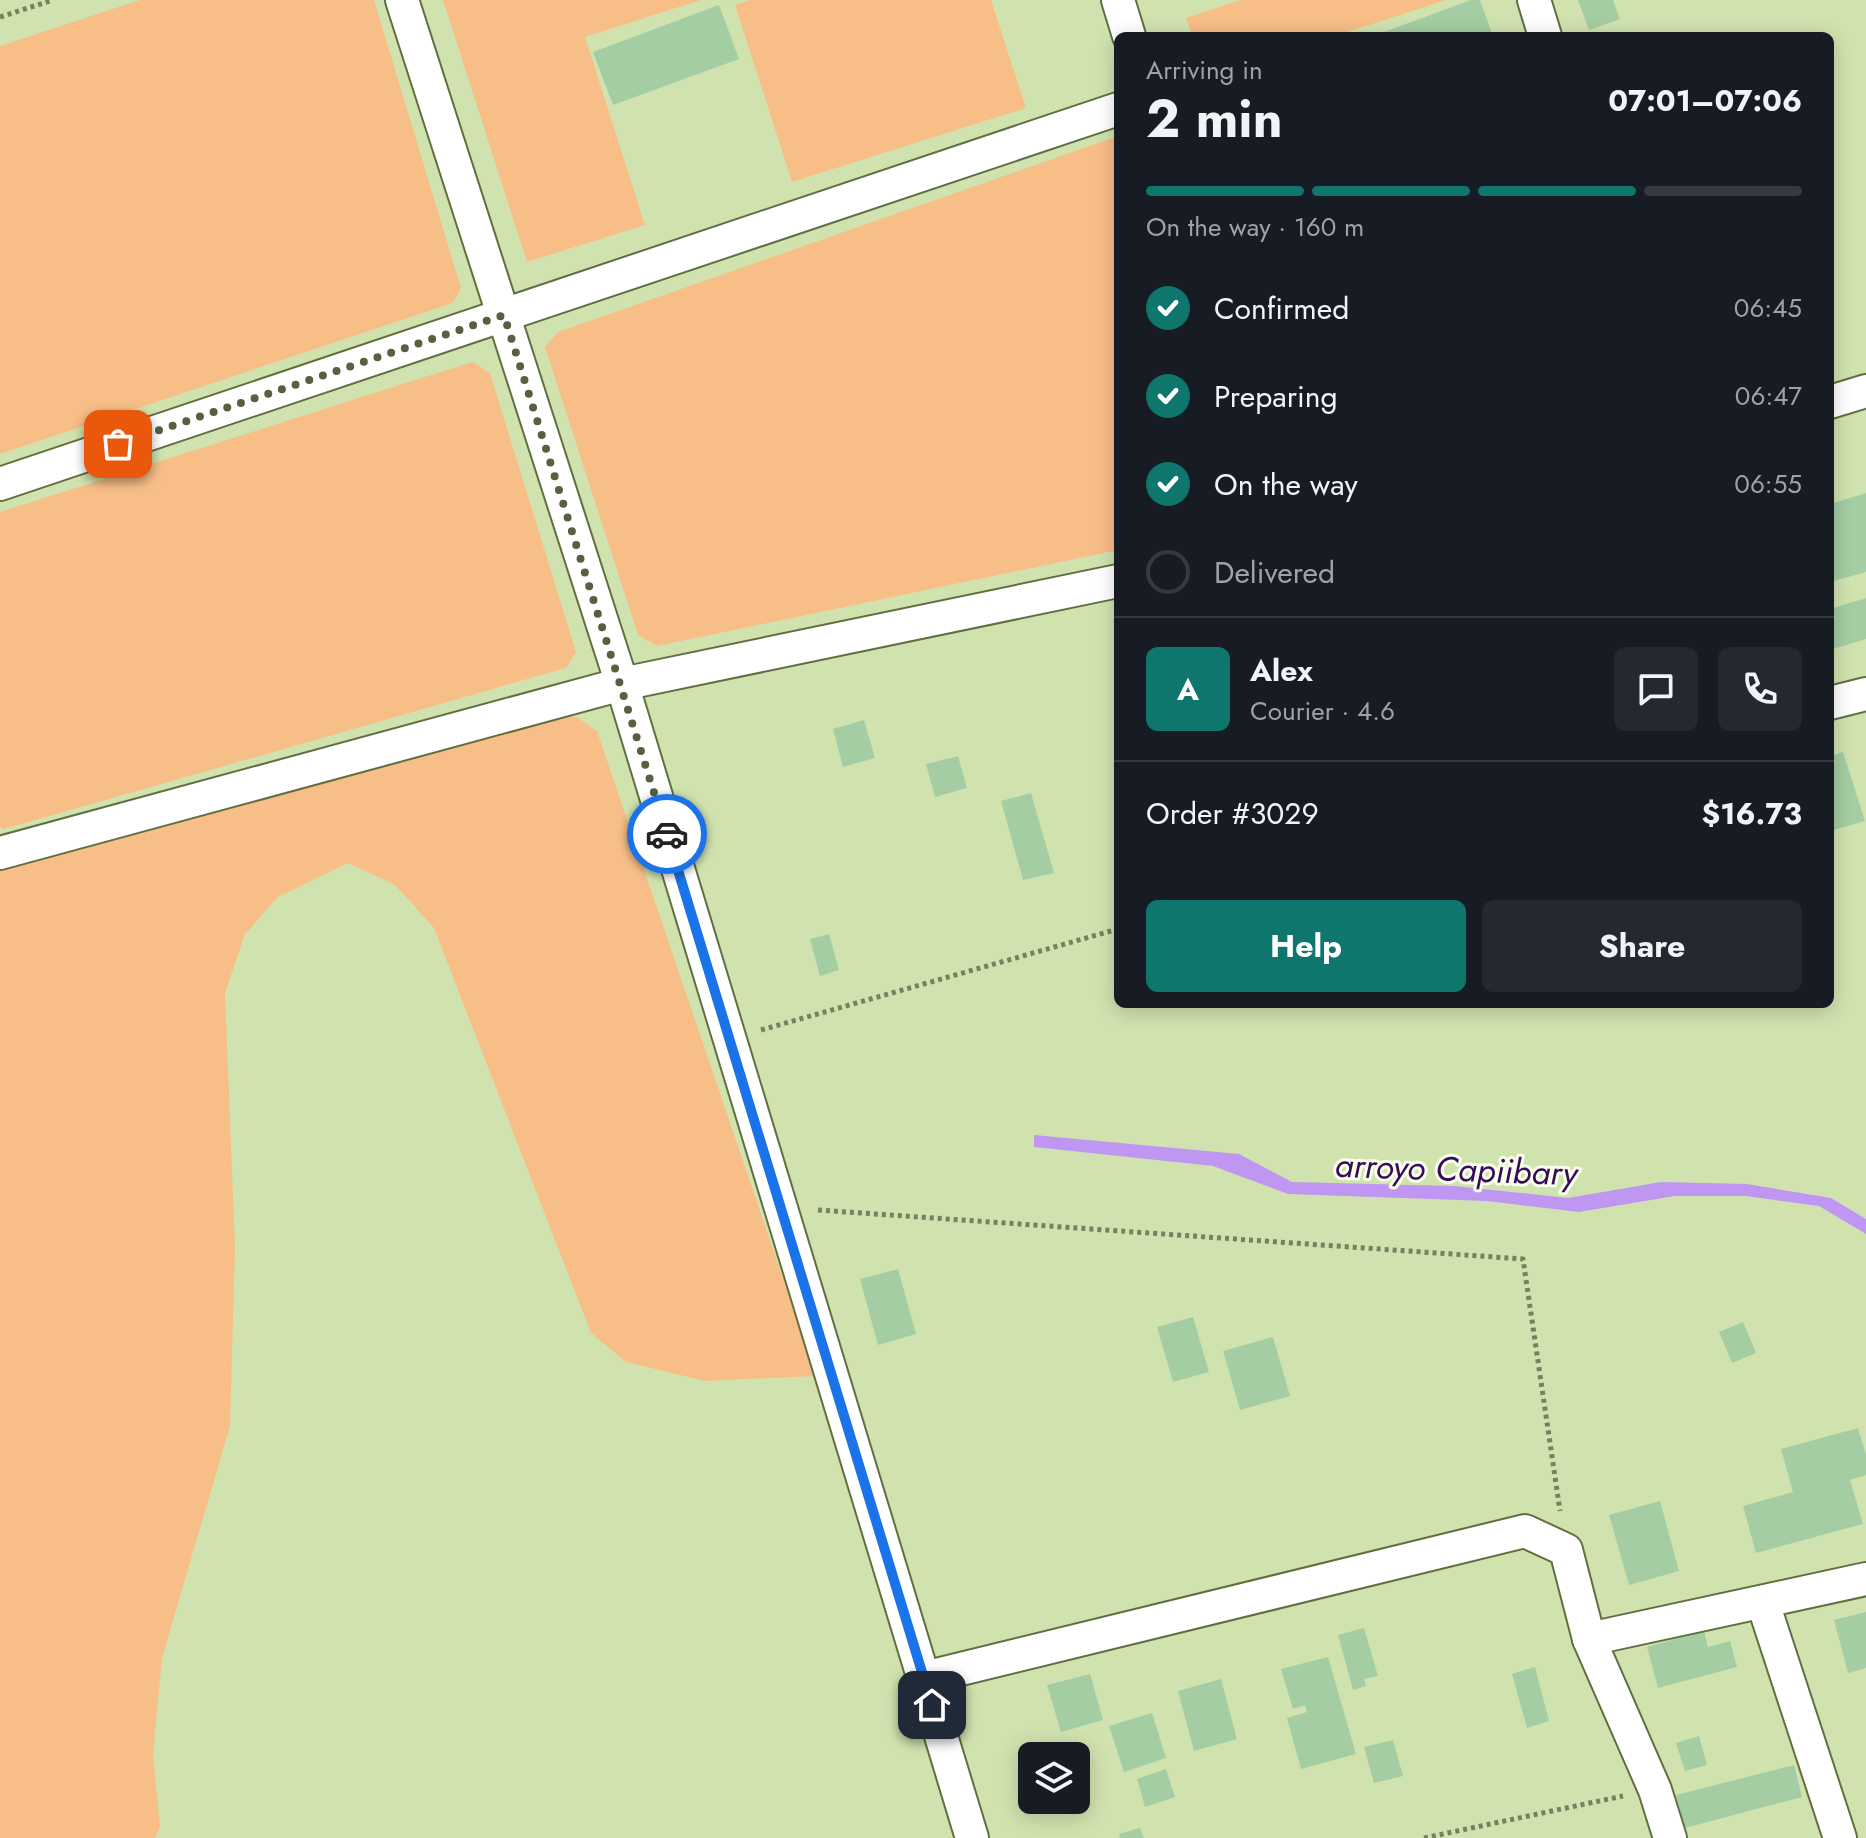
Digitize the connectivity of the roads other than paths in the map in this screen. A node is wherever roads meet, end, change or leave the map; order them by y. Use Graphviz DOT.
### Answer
graph roads {
  1 [pos="402,0"];
  2 [pos="1118,0"];
  3 [pos="1534,0"];
  4 [pos="1128,32"];
  5 [pos="1544,32"];
  6 [pos="1114,110"];
  7 [pos="504,315"];
  8 [pos="1866,391"];
  9 [pos="1834,401"];
  10 [pos="0,484"];
  11 [pos="1114,582"];
  12 [pos="622,684"];
  13 [pos="1866,694"];
  14 [pos="1834,702"];
  15 [pos="0,853"];
  16 [pos="1866,1579"];
  17 [pos="1763,1603"];
  18 [pos="1589,1639"];
  19 [pos="924,1678"];
  20 [pos="972,1838"];
  21 [pos="1670,1838"];
  22 [pos="1840,1838"];
  1 -- 7 [label="street"];
  2 -- 4 [label="street"];
  3 -- 5 [label="street"];
  6 -- 7 [label="street"];
  7 -- 10 [label="street"];
  7 -- 12 [label="street"];
  8 -- 9 [label="street"];
  11 -- 12 [label="street"];
  12 -- 15 [label="street"];
  12 -- 19 [label="street"];
  13 -- 14 [label="street"];
  16 -- 17 [label="street"];
  17 -- 18 [label="street"];
  17 -- 22 [label="street"];
  18 -- 19 [label="street"];
  18 -- 21 [label="street"];
  19 -- 20 [label="street"];
}
